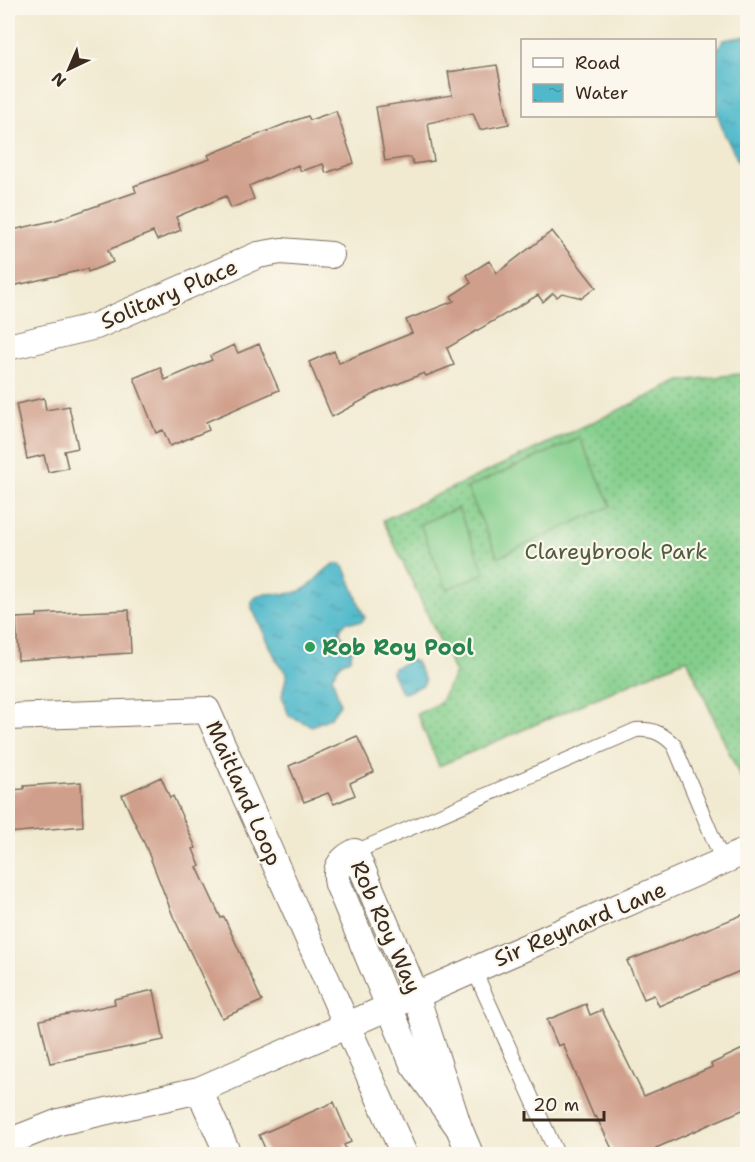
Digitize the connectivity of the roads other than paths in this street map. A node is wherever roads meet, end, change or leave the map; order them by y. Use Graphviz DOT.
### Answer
graph roads {
  1 [pos="331,255"];
  2 [pos="8,347"];
  3 [pos="8,717"];
  4 [pos="355,852"];
  5 [pos="734,857"];
  6 [pos="474,970"];
  7 [pos="416,995"];
  8 [pos="390,1007"];
  9 [pos="348,1025"];
  10 [pos="200,1090"];
  11 [pos="459,1128"];
  12 [pos="24,1143"];
  13 [pos="228,1155"];
  14 [pos="404,1155"];
  15 [pos="470,1155"];
  16 [pos="557,1155"];
  1 -- 2 [label="street, Solitary Place"];
  3 -- 9 [label="street, Maitland Loop"];
  4 -- 5 [label="lane"];
  4 -- 7 [label="street, Rob Roy Way"];
  4 -- 8 [label="street, Rob Roy Way"];
  5 -- 6 [label="street, Sir Reynard Lane"];
  6 -- 7 [label="street, Sir Reynard Lane"];
  6 -- 16 [label="lane"];
  7 -- 8 [label="street"];
  7 -- 11 [label="street, Rob Roy Way"];
  8 -- 9 [label="street"];
  8 -- 11 [label="street, Rob Roy Way"];
  9 -- 10 [label="street"];
  9 -- 14 [label="street"];
  10 -- 12 [label="street"];
  10 -- 13 [label="street"];
  11 -- 15 [label="street, Rob Roy Way"];
}
